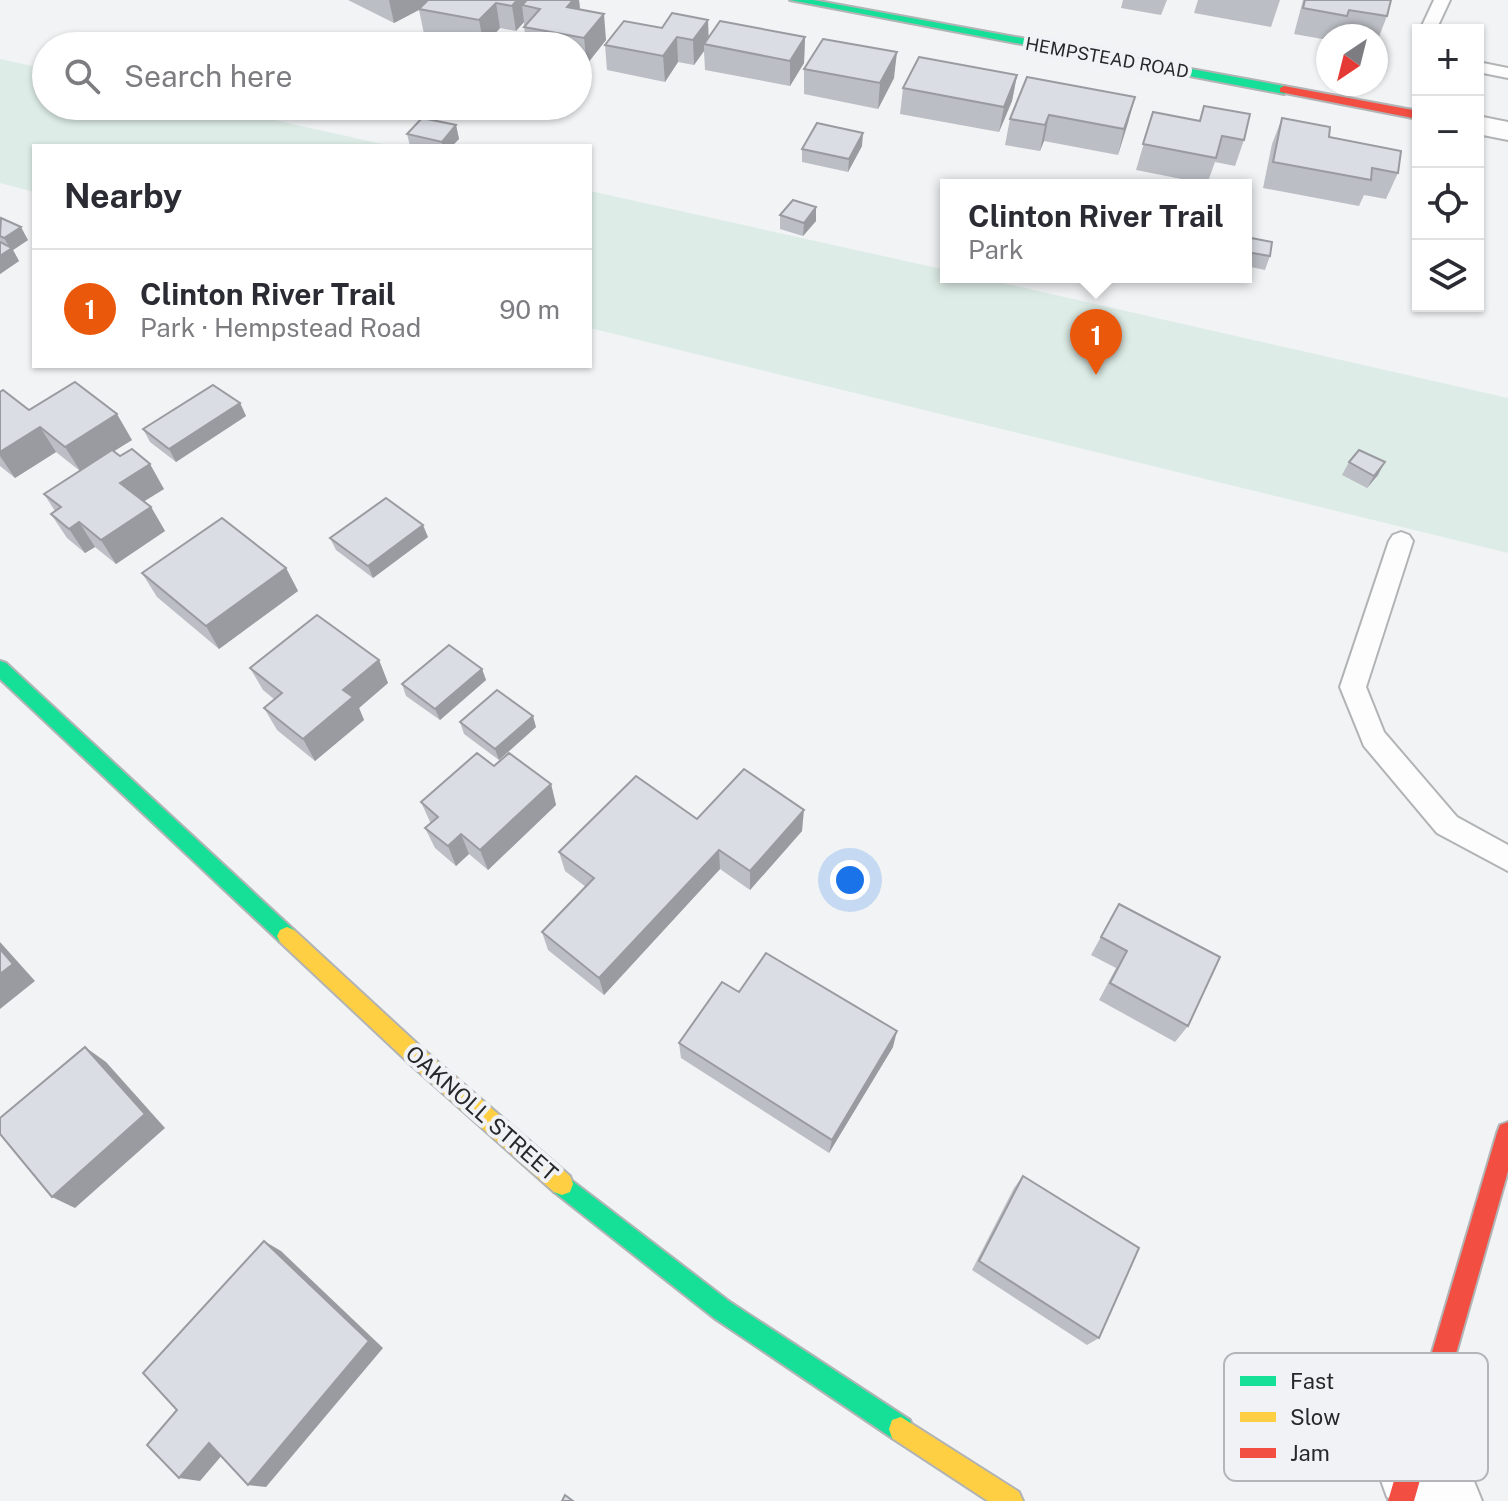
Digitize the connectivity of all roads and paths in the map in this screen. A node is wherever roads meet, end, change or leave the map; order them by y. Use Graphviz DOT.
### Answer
graph roads {
  1 [pos="795,0"];
  2 [pos="1442,0"];
  3 [pos="842,4"];
  4 [pos="1431,24"];
  5 [pos="1484,68"];
  6 [pos="1508,73"];
  7 [pos="1412,114"];
  8 [pos="1484,126"];
  9 [pos="1508,131"];
  10 [pos="1401,541"];
  11 [pos="0,668"];
  12 [pos="1508,859"];
  13 [pos="1508,1133"];
  14 [pos="1455,1353"];
  15 [pos="1010,1501"];
  1 -- 3 [label="street, HEMPSTEAD ROAD"];
  2 -- 4 [label="lane"];
  3 -- 7 [label="street, HEMPSTEAD ROAD"];
  5 -- 6 [label="lane"];
  8 -- 9 [label="street"];
  10 -- 12 [label="lane"];
  11 -- 15 [label="street, OAKNOLL STREET"];
  13 -- 14 [label="street"];
}
